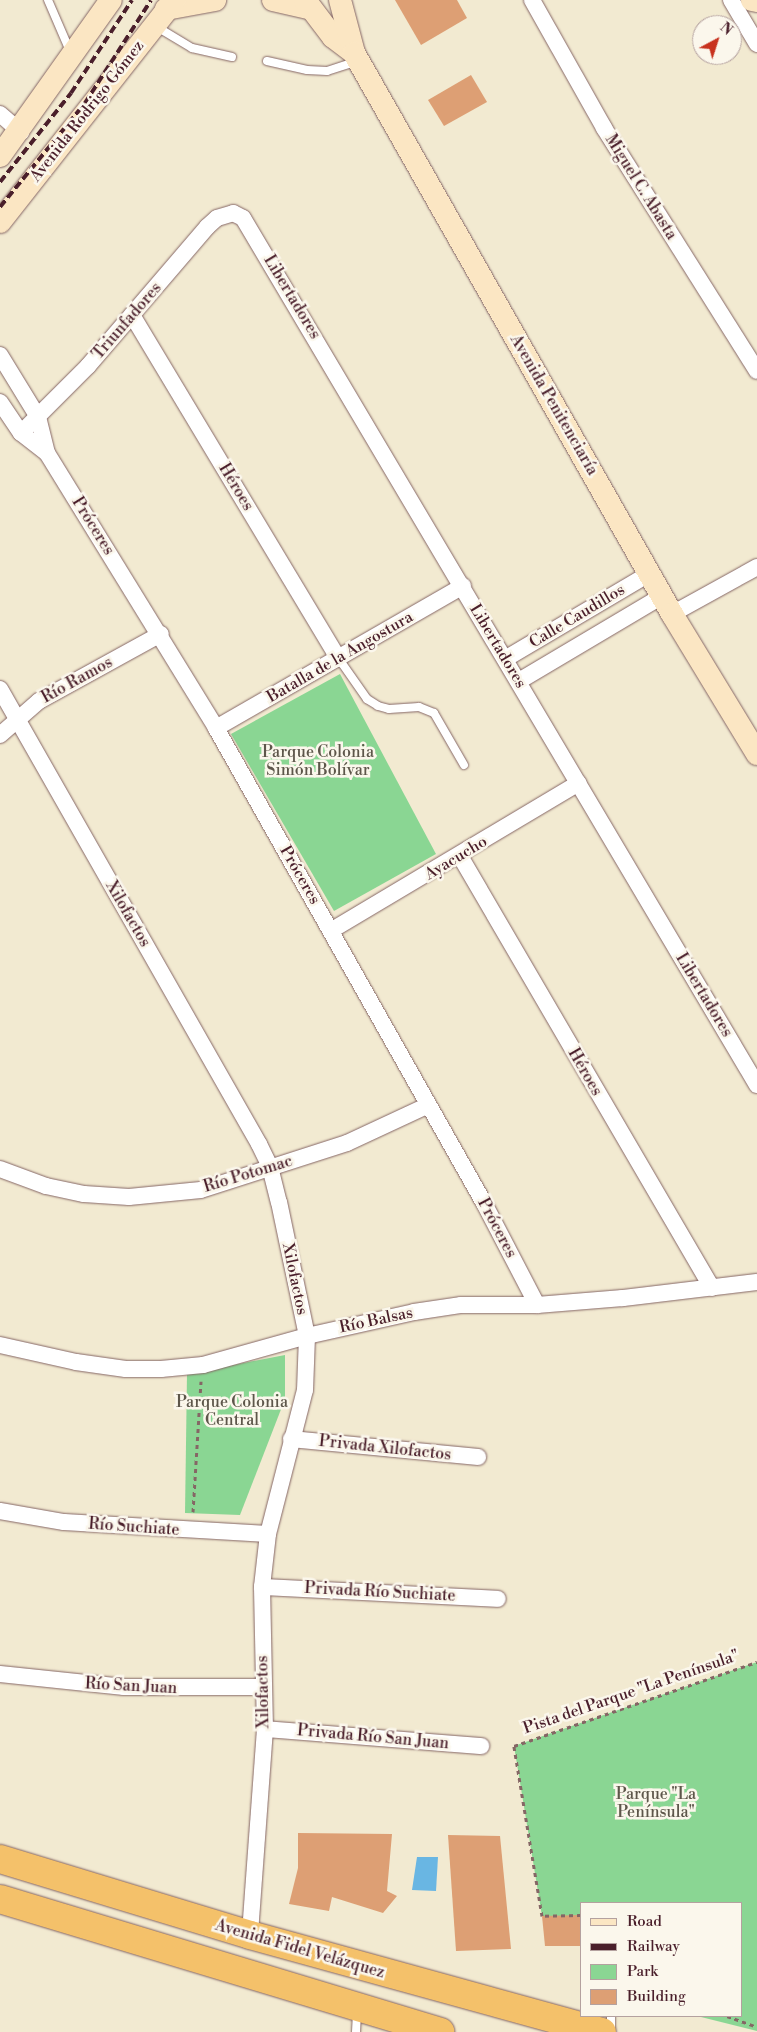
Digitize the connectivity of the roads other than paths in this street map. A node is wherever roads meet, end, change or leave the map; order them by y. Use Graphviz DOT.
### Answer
graph roads {
  1 [pos="48,0"];
  2 [pos="111,0"];
  3 [pos="215,0"];
  4 [pos="273,0"];
  5 [pos="340,0"];
  6 [pos="532,0"];
  7 [pos="731,0"];
  8 [pos="752,0"];
  9 [pos="757,1"];
  10 [pos="306,4"];
  11 [pos="166,9"];
  12 [pos="757,44"];
  13 [pos="232,57"];
  14 [pos="357,57"];
  15 [pos="73,59"];
  16 [pos="267,61"];
  17 [pos="0,114"];
  18 [pos="20,132"];
  19 [pos="0,156"];
  20 [pos="233,213"];
  21 [pos="0,222"];
  22 [pos="132,314"];
  23 [pos="0,355"];
  24 [pos="757,371"];
  25 [pos="0,402"];
  26 [pos="38,417"];
  27 [pos="21,433"];
  28 [pos="47,453"];
  29 [pos="757,567"];
  30 [pos="649,574"];
  31 [pos="463,586"];
  32 [pos="667,605"];
  33 [pos="161,634"];
  34 [pos="505,658"];
  35 [pos="339,659"];
  36 [pos="519,680"];
  37 [pos="0,689"];
  38 [pos="17,719"];
  39 [pos="216,728"];
  40 [pos="0,735"];
  41 [pos="757,754"];
  42 [pos="464,765"];
  43 [pos="579,783"];
  44 [pos="460,856"];
  45 [pos="332,930"];
  46 [pos="757,1085"];
  47 [pos="429,1105"];
  48 [pos="270,1167"];
  49 [pos="0,1169"];
  50 [pos="757,1282"];
  51 [pos="712,1288"];
  52 [pos="537,1305"];
  53 [pos="308,1336"];
  54 [pos="0,1345"];
  55 [pos="291,1439"];
  56 [pos="478,1457"];
  57 [pos="0,1510"];
  58 [pos="268,1534"];
  59 [pos="262,1587"];
  60 [pos="498,1598"];
  61 [pos="0,1674"];
  62 [pos="263,1687"];
  63 [pos="265,1729"];
  64 [pos="481,1746"];
  65 [pos="0,1859"];
  66 [pos="0,1899"];
  67 [pos="250,1935"];
  68 [pos="611,2017"];
  69 [pos="357,2019"];
  70 [pos="440,2032"];
  71 [pos="602,2032"];
  72 [pos="610,2032"];
  1 -- 15 [label="lane"];
  2 -- 15 [label="street"];
  3 -- 11 [label="street"];
  4 -- 10 [label="street"];
  5 -- 14 [label="street, Avenida Penitenciaría"];
  6 -- 24 [label="street, Miguel C. Abasta"];
  7 -- 12 [label="street"];
  8 -- 9 [label="street"];
  10 -- 14 [label="street, Avenida Penitenciaría"];
  11 -- 13 [label="lane"];
  11 -- 21 [label="street, Avenida Rodrigo Gómez"];
  14 -- 16 [label="lane"];
  14 -- 30 [label="street, Avenida Penitenciaría"];
  15 -- 18 [label="street"];
  17 -- 18 [label="street"];
  18 -- 19 [label="street"];
  20 -- 22 [label="street, Triunfadores"];
  20 -- 31 [label="street, Libertadores"];
  22 -- 26 [label="street, Triunfadores"];
  22 -- 35 [label="street, Héroes"];
  23 -- 26 [label="street, Próceres"];
  25 -- 27 [label="street, Próceres"];
  26 -- 27 [label="street, Triunfadores"];
  26 -- 28 [label="street, Próceres"];
  27 -- 28 [label="street, Próceres"];
  28 -- 33 [label="street, Próceres"];
  29 -- 32 [label="street, Calle Caudillos"];
  30 -- 32 [label="street, Avenida Penitenciaría"];
  30 -- 34 [label="street, Calle Caudillos"];
  31 -- 34 [label="street, Libertadores"];
  31 -- 35 [label="street, Batalla de la Angostura"];
  32 -- 36 [label="street, Calle Caudillos"];
  32 -- 41 [label="street, Avenida Penitenciaría"];
  33 -- 38 [label="street, Río Ramos"];
  33 -- 39 [label="street, Próceres"];
  34 -- 36 [label="street, Libertadores"];
  35 -- 39 [label="street, Batalla de la Angostura"];
  35 -- 42 [label="lane"];
  36 -- 43 [label="street, Libertadores"];
  37 -- 38 [label="street, Xilofactos"];
  38 -- 40 [label="street, Río Ramos"];
  38 -- 48 [label="street, Xilofactos"];
  39 -- 45 [label="street, Próceres"];
  43 -- 44 [label="street, Ayacucho"];
  43 -- 46 [label="street, Libertadores"];
  44 -- 45 [label="street, Ayacucho"];
  44 -- 51 [label="street, Héroes"];
  45 -- 47 [label="street, Próceres"];
  47 -- 48 [label="street, Río Potomac"];
  47 -- 52 [label="street, Próceres"];
  48 -- 49 [label="street, Río Potomac"];
  48 -- 53 [label="street, Xilofactos"];
  50 -- 51 [label="street, Río Balsas"];
  51 -- 52 [label="street, Río Balsas"];
  52 -- 53 [label="street, Río Balsas"];
  53 -- 54 [label="street, Río Balsas"];
  53 -- 55 [label="street, Xilofactos"];
  55 -- 56 [label="street, Privada Xilofactos"];
  55 -- 58 [label="street, Xilofactos"];
  57 -- 58 [label="street, Río Suchiate"];
  58 -- 59 [label="street, Xilofactos"];
  59 -- 60 [label="street, Privada Río Suchiate"];
  59 -- 62 [label="street, Xilofactos"];
  61 -- 62 [label="street, Río San Juan"];
  62 -- 63 [label="street, Xilofactos"];
  63 -- 64 [label="street, Privada Río San Juan"];
  63 -- 67 [label="street, Xilofactos"];
  65 -- 67 [label="highway, Avenida Fidel Velázquez"];
  66 -- 69 [label="highway"];
  67 -- 71 [label="highway, Avenida Fidel Velázquez"];
  68 -- 72 [label="lane"];
  69 -- 70 [label="highway"];
}
